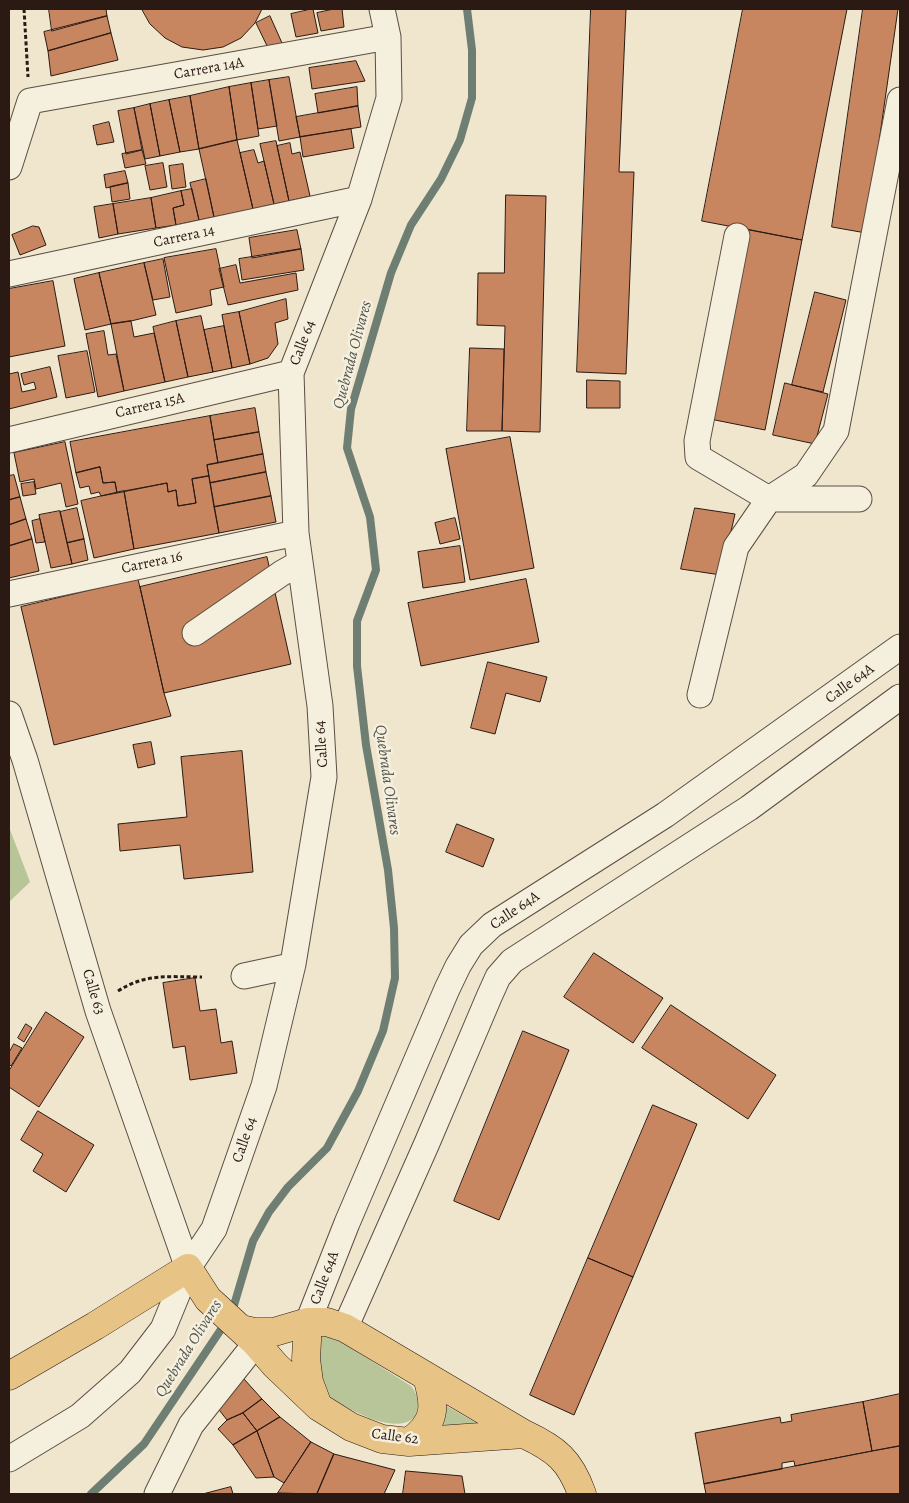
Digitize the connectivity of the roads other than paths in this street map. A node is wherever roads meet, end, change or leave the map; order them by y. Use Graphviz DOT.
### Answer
graph roads {
  1 [pos="382,9"];
  2 [pos="388,36"];
  3 [pos="900,100"];
  4 [pos="9,167"];
  5 [pos="359,199"];
  6 [pos="737,236"];
  7 [pos="9,274"];
  8 [pos="291,373"];
  9 [pos="9,440"];
  10 [pos="769,499"];
  11 [pos="859,499"];
  12 [pos="296,533"];
  13 [pos="300,563"];
  14 [pos="9,594"];
  15 [pos="195,633"];
  16 [pos="900,647"];
  17 [pos="700,695"];
  18 [pos="900,697"];
  19 [pos="9,714"];
  20 [pos="293,964"];
  21 [pos="244,976"];
  22 [pos="188,1268"];
  23 [pos="308,1322"];
  24 [pos="345,1328"];
  25 [pos="245,1333"];
  26 [pos="9,1376"];
  27 [pos="427,1377"];
  28 [pos="319,1407"];
  29 [pos="524,1434"];
  30 [pos="409,1442"];
  31 [pos="9,1459"];
  32 [pos="157,1494"];
  33 [pos="582,1494"];
  1 -- 2 [label="street, Calle 64"];
  2 -- 4 [label="street, Carrera 14A"];
  2 -- 5 [label="street, Calle 64"];
  3 -- 10 [label="street"];
  5 -- 7 [label="street, Carrera 14"];
  5 -- 8 [label="street, Calle 64"];
  6 -- 10 [label="street"];
  8 -- 9 [label="street, Carrera 15A"];
  8 -- 12 [label="street, Calle 64"];
  10 -- 11 [label="street"];
  10 -- 17 [label="street"];
  12 -- 13 [label="street, Calle 64"];
  12 -- 14 [label="street, Carrera 16"];
  13 -- 15 [label="street"];
  13 -- 20 [label="street, Calle 64"];
  16 -- 23 [label="street, Calle 64A"];
  18 -- 24 [label="street"];
  19 -- 22 [label="street, Calle 63"];
  20 -- 21 [label="street"];
  20 -- 22 [label="street, Calle 64"];
  22 -- 25 [label="main road, Calle 62"];
  22 -- 26 [label="main road, Calle 64"];
  22 -- 31 [label="street"];
  23 -- 24 [label="main road"];
  23 -- 25 [label="main road"];
  23 -- 28 [label="main road"];
  24 -- 27 [label="main road"];
  25 -- 28 [label="main road, Calle 62"];
  25 -- 32 [label="street"];
  27 -- 29 [label="main road"];
  27 -- 30 [label="main road"];
  28 -- 30 [label="main road, Calle 62"];
  29 -- 30 [label="main road, Calle 62"];
  29 -- 33 [label="main road"];
}
